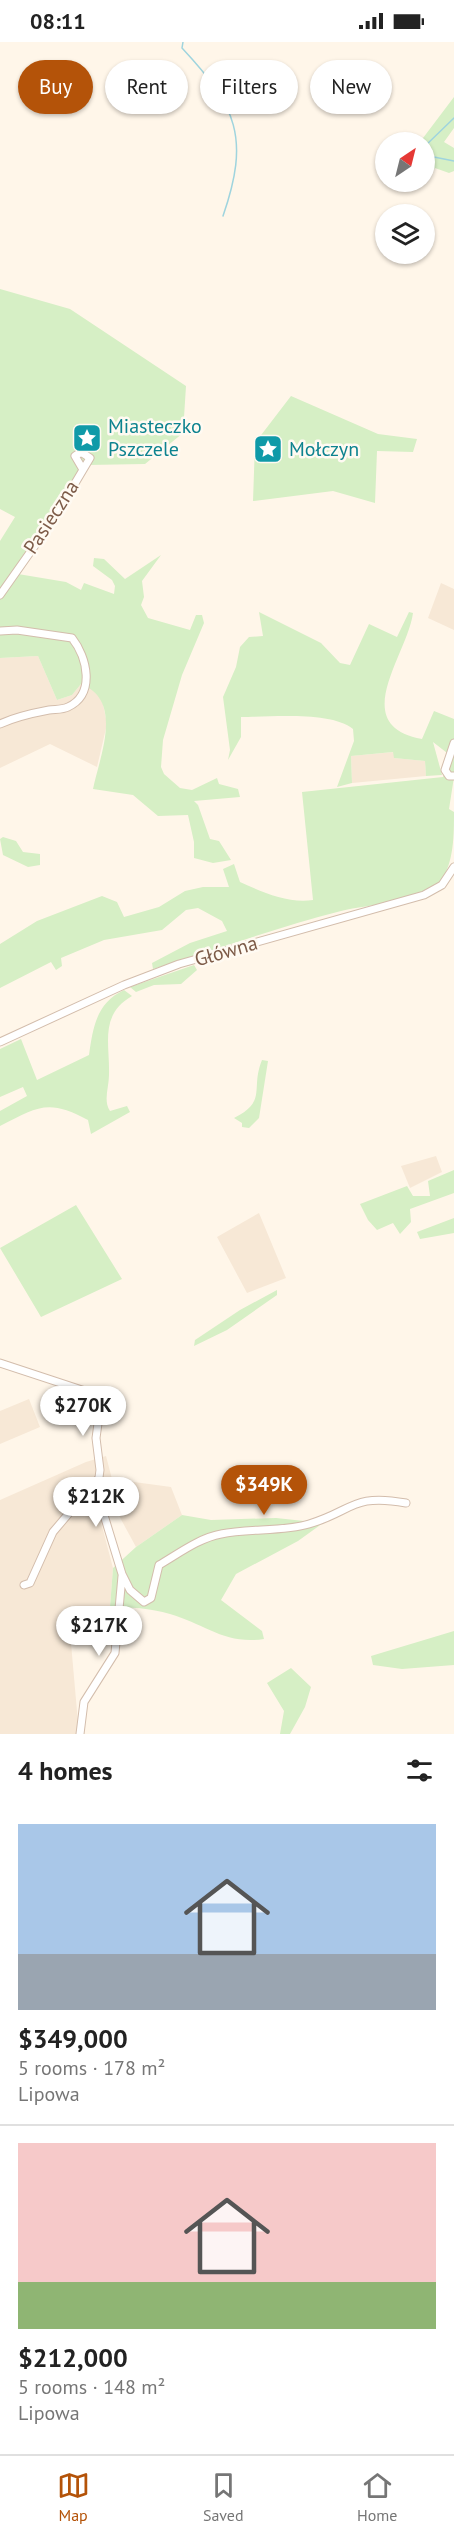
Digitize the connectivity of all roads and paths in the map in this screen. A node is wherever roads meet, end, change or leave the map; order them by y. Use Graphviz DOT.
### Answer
graph roads {
  1 [pos="82,468"];
  2 [pos="0,595"];
  3 [pos="0,631"];
  4 [pos="0,724"];
  5 [pos="454,743"];
  6 [pos="454,776"];
  7 [pos="453,869"];
  8 [pos="0,1042"];
  9 [pos="0,1363"];
  10 [pos="98,1479"];
  11 [pos="405,1503"];
  12 [pos="122,1574"];
  13 [pos="24,1585"];
  14 [pos="80,1734"];
  1 -- 2 [label="street, Pasieczna"];
  3 -- 4 [label="street"];
  5 -- 6 [label="street"];
  7 -- 8 [label="street, Główna"];
  9 -- 10 [label="street"];
  10 -- 12 [label="street"];
  10 -- 13 [label="street"];
  11 -- 12 [label="street"];
  12 -- 14 [label="street"];
}
